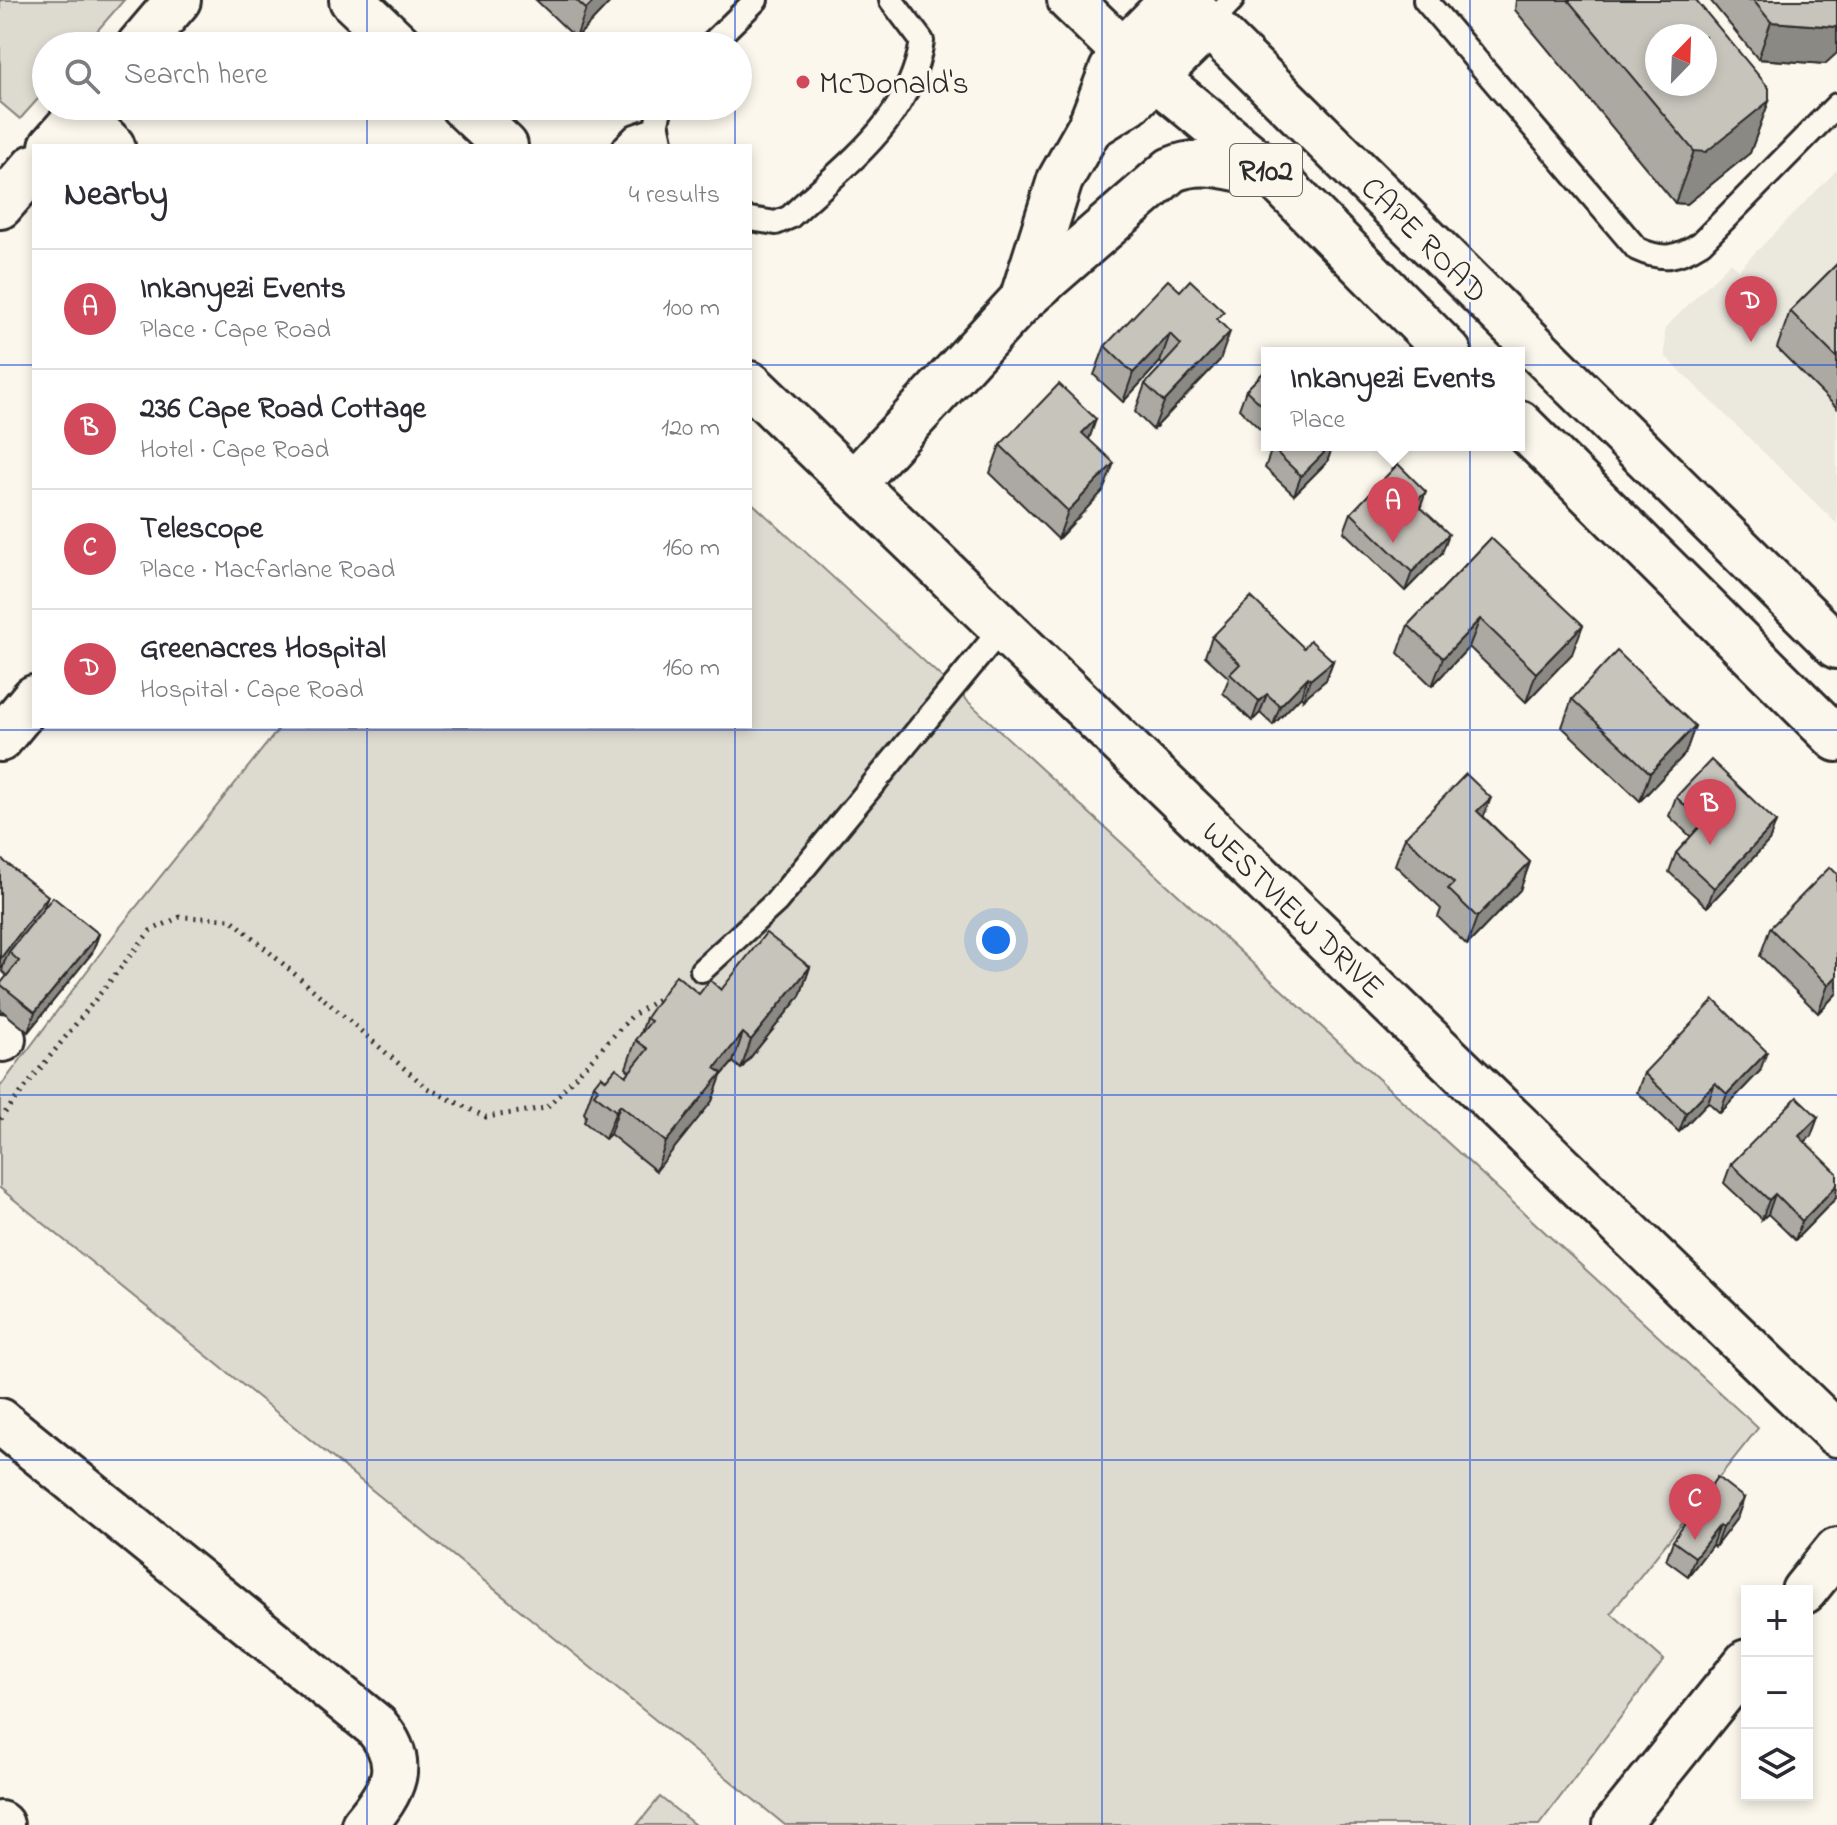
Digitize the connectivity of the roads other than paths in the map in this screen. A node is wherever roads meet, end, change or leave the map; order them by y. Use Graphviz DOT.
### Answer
graph roads {
  1 [pos="178,0"];
  2 [pos="352,0"];
  3 [pos="756,0"];
  4 [pos="891,0"];
  5 [pos="1070,0"];
  6 [pos="1173,0"];
  7 [pos="1425,0"];
  8 [pos="1208,8"];
  9 [pos="151,32"];
  10 [pos="385,32"];
  11 [pos="723,32"];
  12 [pos="1139,63"];
  13 [pos="1837,105"];
  14 [pos="478,120"];
  15 [pos="73,122"];
  16 [pos="661,127"];
  17 [pos="109,144"];
  18 [pos="503,144"];
  19 [pos="627,144"];
  20 [pos="32,169"];
  21 [pos="1274,176"];
  22 [pos="0,206"];
  23 [pos="752,219"];
  24 [pos="1022,300"];
  25 [pos="1443,347"];
  26 [pos="752,386"];
  27 [pos="1525,429"];
  28 [pos="853,484"];
  29 [pos="1003,627"];
  30 [pos="1837,646"];
  31 [pos="32,700"];
  32 [pos="0,739"];
  33 [pos="1837,739"];
  34 [pos="702,970"];
  35 [pos="0,1421"];
  36 [pos="1837,1434"];
  37 [pos="1837,1550"];
  38 [pos="1809,1585"];
  39 [pos="1741,1669"];
  40 [pos="364,1825"];
  41 [pos="1616,1825"];
  1 -- 9 [label="street"];
  2 -- 10 [label="street"];
  3 -- 11 [label="lane"];
  4 -- 23 [label="lane"];
  5 -- 12 [label="street, CAPE ROAD / R102"];
  6 -- 12 [label="street"];
  7 -- 13 [label="lane"];
  8 -- 12 [label="street"];
  8 -- 30 [label="street, CAPE ROAD / R102"];
  12 -- 21 [label="street, CAPE ROAD / R102"];
  12 -- 24 [label="street"];
  14 -- 18 [label="street"];
  15 -- 17 [label="street"];
  16 -- 19 [label="lane"];
  20 -- 22 [label="street"];
  21 -- 24 [label="street"];
  21 -- 25 [label="street, CAPE ROAD / R102"];
  24 -- 28 [label="street"];
  26 -- 28 [label="street, WESTVIEW DRIVE"];
  27 -- 33 [label="street"];
  28 -- 29 [label="street, WESTVIEW DRIVE"];
  29 -- 34 [label="lane"];
  29 -- 36 [label="street, WESTVIEW DRIVE"];
  31 -- 32 [label="street"];
  35 -- 40 [label="street"];
  37 -- 38 [label="street"];
  39 -- 41 [label="street"];
}
